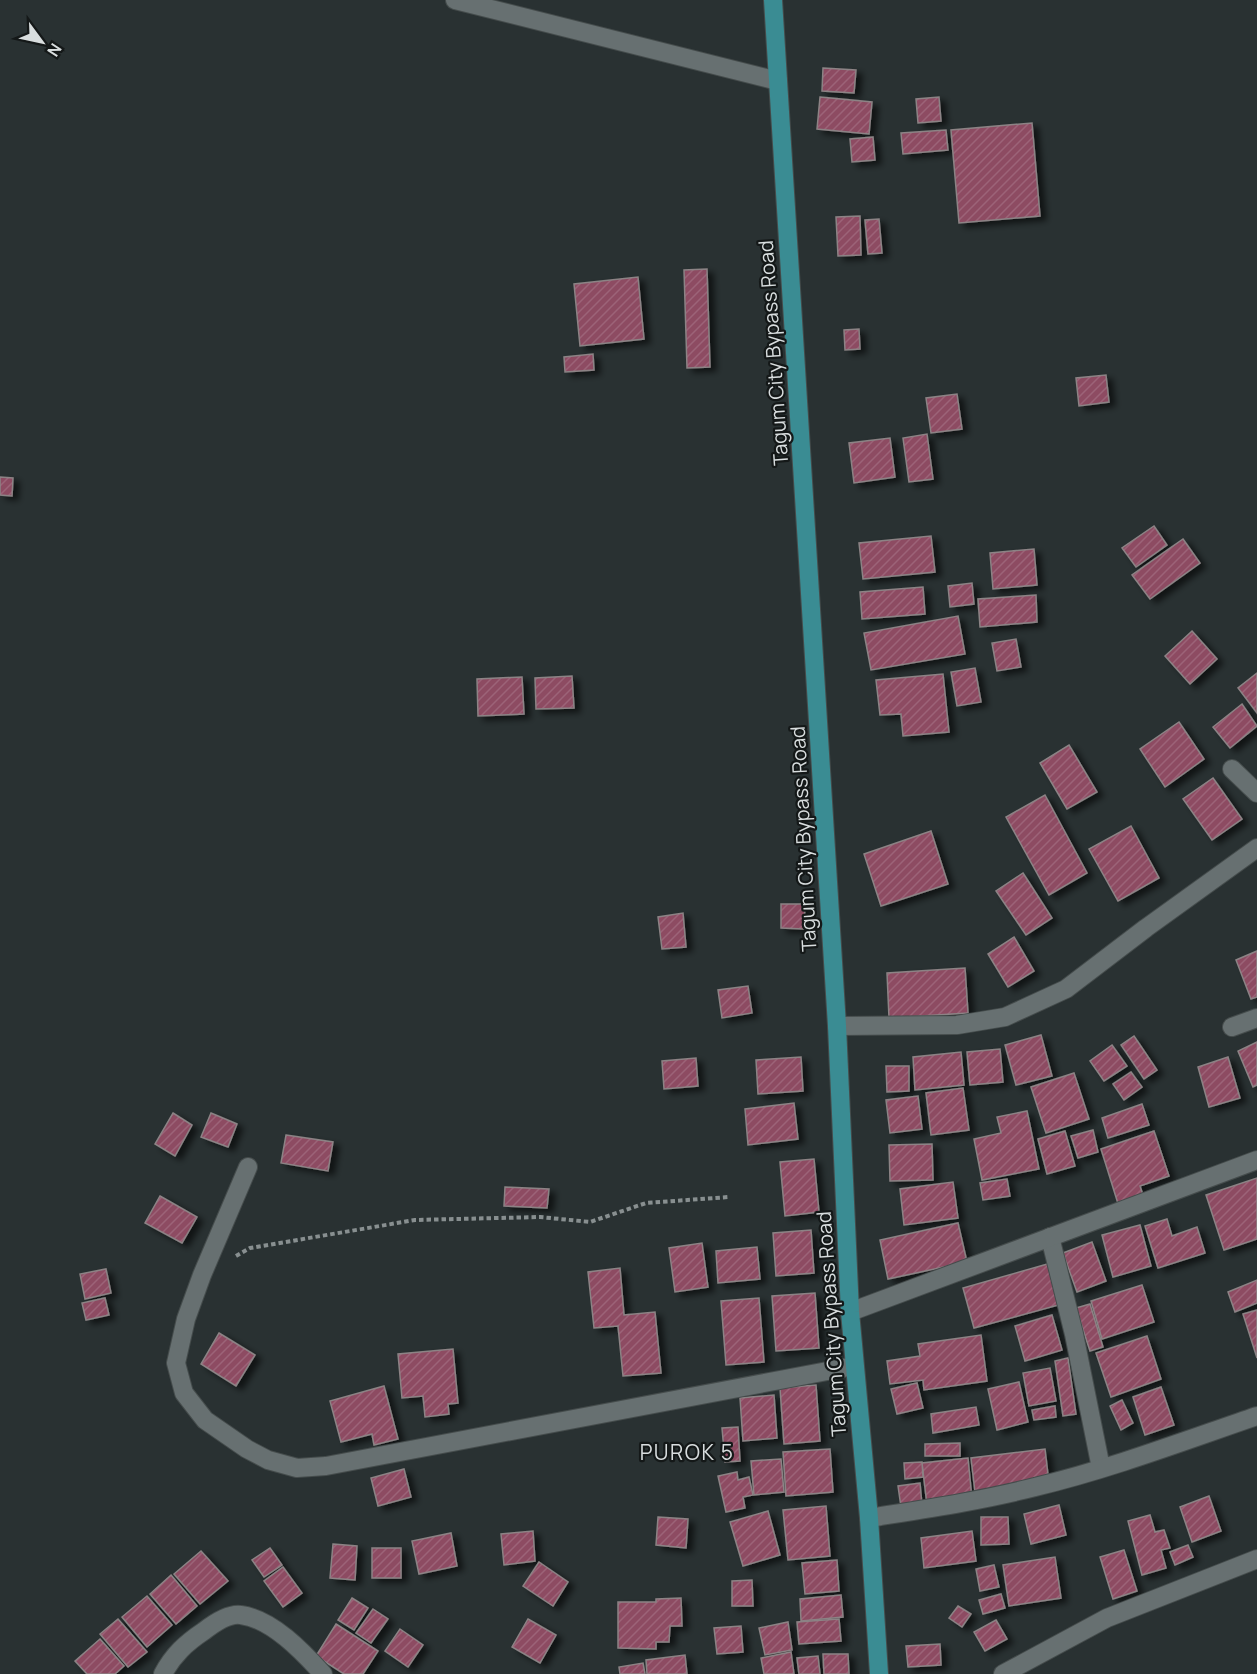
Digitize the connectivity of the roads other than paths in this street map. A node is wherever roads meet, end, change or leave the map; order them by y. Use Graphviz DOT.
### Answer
graph roads {
  1 [pos="455,0"];
  2 [pos="773,0"];
  3 [pos="778,81"];
  4 [pos="1232,769"];
  5 [pos="1257,793"];
  6 [pos="1257,848"];
  7 [pos="1257,1018"];
  8 [pos="837,1026"];
  9 [pos="1232,1027"];
  10 [pos="1257,1160"];
  11 [pos="248,1167"];
  12 [pos="1050,1237"];
  13 [pos="850,1312"];
  14 [pos="854,1366"];
  15 [pos="1257,1416"];
  16 [pos="1101,1468"];
  17 [pos="869,1518"];
  18 [pos="1257,1559"];
  19 [pos="163,1674"];
  20 [pos="323,1674"];
  21 [pos="879,1674"];
  22 [pos="1002,1674"];
  1 -- 3 [label="street"];
  2 -- 3 [label="main road, Tagum City Bypass Road"];
  3 -- 8 [label="main road, Tagum City Bypass Road"];
  4 -- 5 [label="street"];
  6 -- 8 [label="street"];
  7 -- 9 [label="street"];
  8 -- 13 [label="main road, Tagum City Bypass Road"];
  10 -- 12 [label="street"];
  11 -- 14 [label="street"];
  12 -- 13 [label="street"];
  12 -- 16 [label="street"];
  13 -- 14 [label="main road, Tagum City Bypass Road"];
  14 -- 17 [label="main road, Tagum City Bypass Road"];
  15 -- 16 [label="street"];
  16 -- 17 [label="street"];
  17 -- 21 [label="main road, Tagum City Bypass Road"];
  18 -- 22 [label="street"];
  19 -- 20 [label="street"];
}
